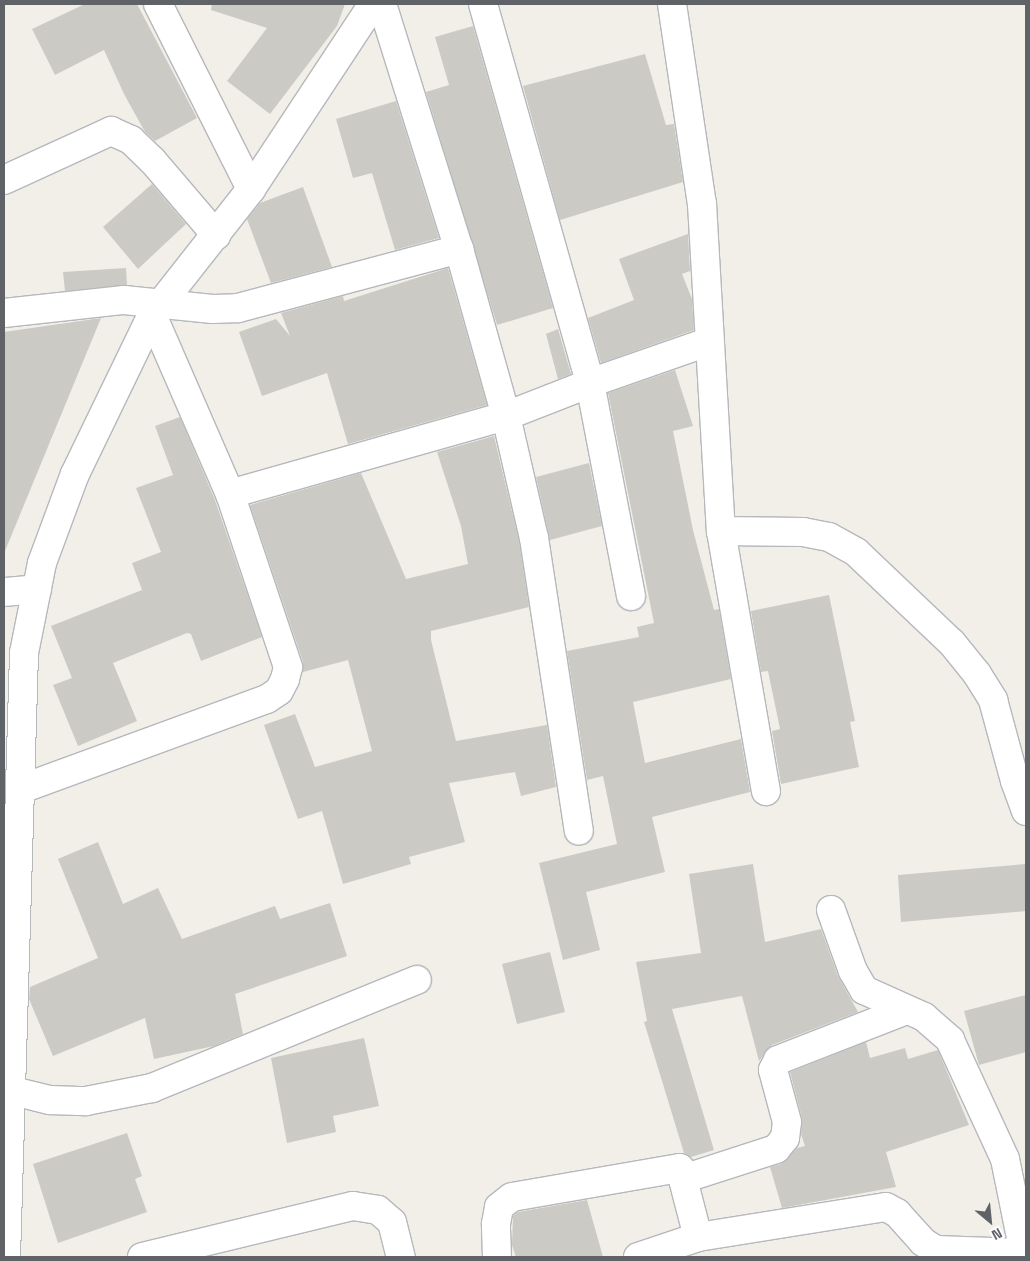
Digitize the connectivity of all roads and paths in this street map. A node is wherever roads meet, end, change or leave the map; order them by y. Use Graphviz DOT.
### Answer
graph roads {
  1 [pos="374,4"];
  2 [pos="382,4"];
  3 [pos="483,4"];
  4 [pos="672,4"];
  5 [pos="168,11"];
  6 [pos="4,180"];
  7 [pos="252,189"];
  8 [pos="216,234"];
  9 [pos="459,249"];
  10 [pos="158,309"];
  11 [pos="4,313"];
  12 [pos="708,342"];
  13 [pos="590,383"];
  14 [pos="506,416"];
  15 [pos="230,494"];
  16 [pos="721,531"];
  17 [pos="37,589"];
  18 [pos="4,592"];
  19 [pos="631,596"];
  20 [pos="21,789"];
  21 [pos="766,790"];
  22 [pos="1026,811"];
  23 [pos="579,831"];
  24 [pos="831,910"];
  25 [pos="417,980"];
  26 [pos="906,1010"];
  27 [pos="9,1106"];
  28 [pos="1016,1156"];
  29 [pos="683,1179"];
  30 [pos="698,1237"];
  31 [pos="1024,1255"];
  32 [pos="6,1257"];
  33 [pos="142,1257"];
  34 [pos="401,1257"];
  35 [pos="497,1257"];
  36 [pos="638,1257"];
  1 -- 7 [label="street"];
  2 -- 9 [label="street"];
  3 -- 13 [label="street"];
  4 -- 12 [label="street"];
  5 -- 7 [label="street"];
  6 -- 8 [label="street"];
  7 -- 8 [label="street"];
  8 -- 10 [label="street"];
  9 -- 10 [label="street"];
  9 -- 14 [label="street"];
  10 -- 11 [label="street"];
  10 -- 15 [label="street"];
  10 -- 17 [label="street"];
  12 -- 13 [label="street"];
  12 -- 16 [label="street"];
  13 -- 14 [label="street"];
  13 -- 19 [label="street"];
  14 -- 15 [label="street"];
  14 -- 23 [label="street"];
  15 -- 20 [label="street"];
  16 -- 21 [label="street"];
  16 -- 22 [label="street"];
  17 -- 18 [label="street"];
  17 -- 20 [label="street"];
  20 -- 27 [label="street"];
  24 -- 26 [label="street"];
  25 -- 27 [label="street"];
  26 -- 28 [label="street"];
  26 -- 29 [label="street"];
  27 -- 32 [label="street"];
  28 -- 31 [label="street"];
  29 -- 30 [label="street"];
  29 -- 35 [label="street"];
  30 -- 31 [label="street"];
  30 -- 36 [label="street"];
  33 -- 34 [label="street"];
}
